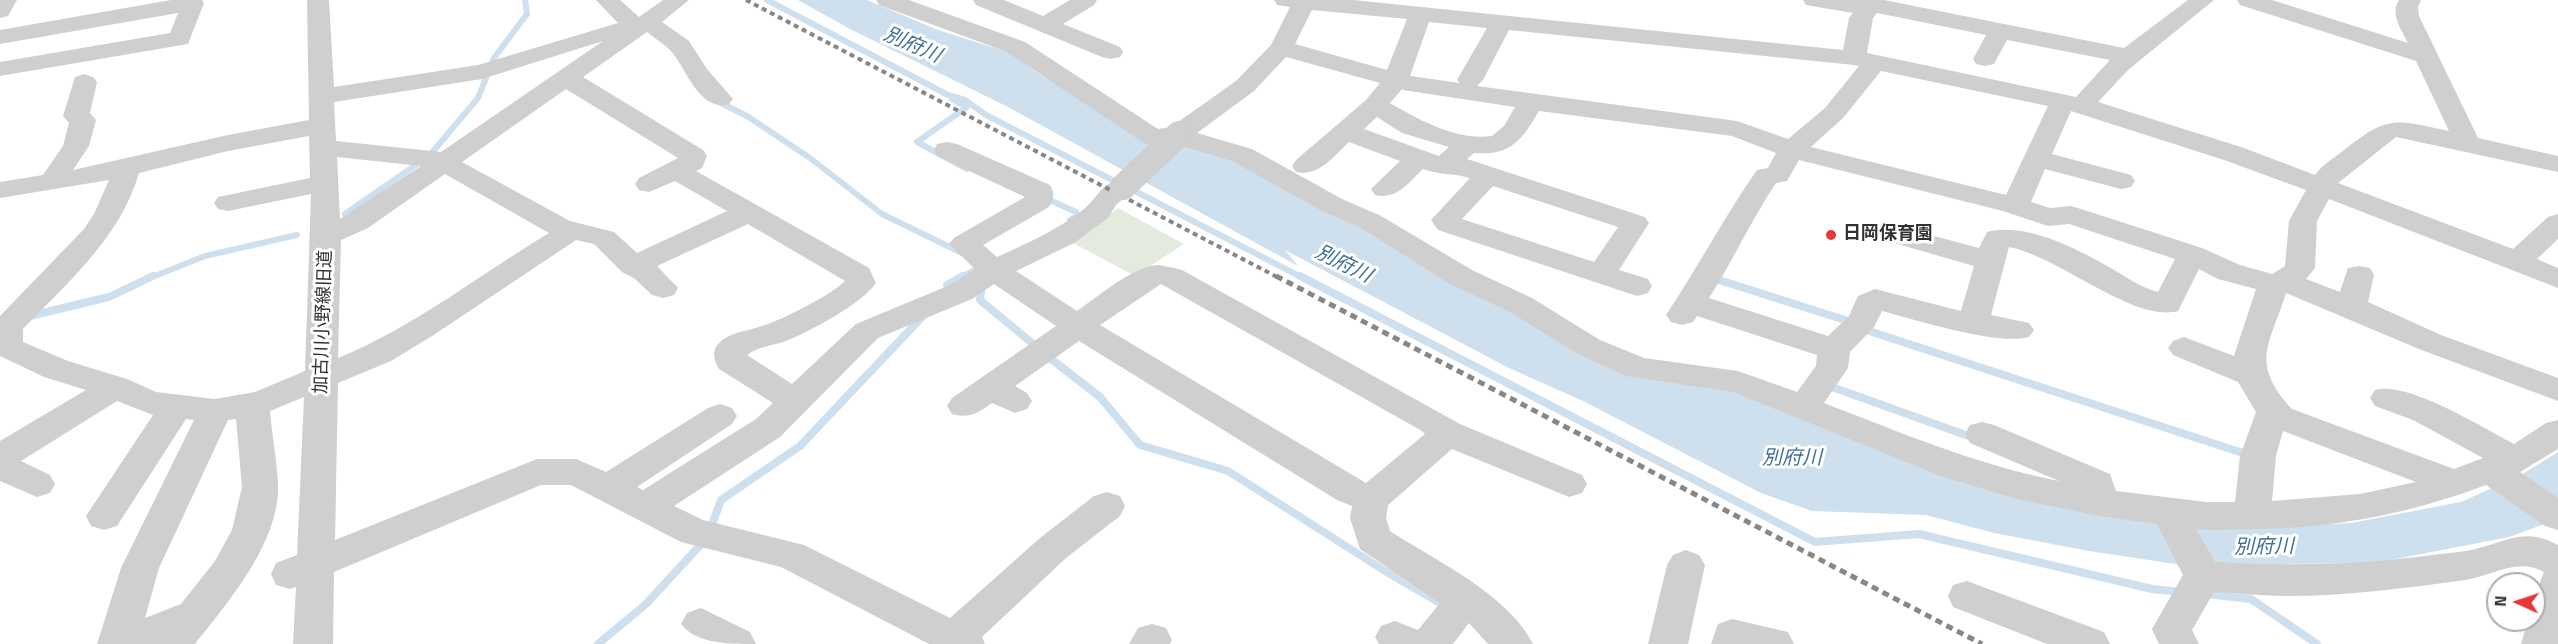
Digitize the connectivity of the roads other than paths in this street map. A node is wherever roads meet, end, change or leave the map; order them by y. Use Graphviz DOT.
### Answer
graph roads {
  1 [pos="6,0"];
  2 [pos="318,0"];
  3 [pos="607,0"];
  4 [pos="678,0"];
  5 [pos="887,0"];
  6 [pos="984,0"];
  7 [pos="1814,0"];
  8 [pos="2165,0"];
  9 [pos="2248,0"];
  10 [pos="2410,0"];
  11 [pos="1295,1"];
  12 [pos="1088,4"];
  13 [pos="1871,4"];
  14 [pos="2198,4"];
  15 [pos="0,11"];
  16 [pos="1499,11"];
  17 [pos="1421,14"];
  18 [pos="640,25"];
  19 [pos="1044,25"];
  20 [pos="2000,31"];
  21 [pos="0,37"];
  22 [pos="1281,48"];
  23 [pos="1094,49"];
  24 [pos="2130,57"];
  25 [pos="2428,57"];
  26 [pos="1985,59"];
  27 [pos="1864,60"];
  28 [pos="0,69"];
  29 [pos="1481,73"];
  30 [pos="566,78"];
  31 [pos="1396,80"];
  32 [pos="84,82"];
  33 [pos="720,99"];
  34 [pos="1532,102"];
  35 [pos="2073,104"];
  36 [pos="1375,105"];
  37 [pos="324,123"];
  38 [pos="1345,131"];
  39 [pos="2467,142"];
  40 [pos="1792,150"];
  41 [pos="962,153"];
  42 [pos="1458,153"];
  43 [pos="1419,158"];
  44 [pos="2036,158"];
  45 [pos="432,159"];
  46 [pos="2558,164"];
  47 [pos="1306,166"];
  48 [pos="127,167"];
  49 [pos="677,171"];
  50 [pos="1488,175"];
  51 [pos="2121,181"];
  52 [pos="51,183"];
  53 [pos="325,183"];
  54 [pos="649,184"];
  55 [pos="2323,187"];
  56 [pos="1385,189"];
  57 [pos="0,190"];
  58 [pos="228,203"];
  59 [pos="2012,206"];
  60 [pos="749,212"];
  61 [pos="2558,223"];
  62 [pos="565,229"];
  63 [pos="326,236"];
  64 [pos="1904,237"];
  65 [pos="2192,254"];
  66 [pos="1991,261"];
  67 [pos="2517,262"];
  68 [pos="633,266"];
  69 [pos="1601,274"];
  70 [pos="2359,275"];
  71 [pos="985,276"];
  72 [pos="2558,279"];
  73 [pos="2279,283"];
  74 [pos="1637,286"];
  75 [pos="663,288"];
  76 [pos="2351,307"];
  77 [pos="1973,323"];
  78 [pos="1076,326"];
  79 [pos="2018,330"];
  80 [pos="2184,348"];
  81 [pos="1834,349"];
  82 [pos="322,375"];
  83 [pos="2251,375"];
  84 [pos="115,387"];
  85 [pos="2558,390"];
  86 [pos="2387,398"];
  87 [pos="794,401"];
  88 [pos="252,404"];
  89 [pos="177,406"];
  90 [pos="964,406"];
  91 [pos="1803,408"];
  92 [pos="215,411"];
  93 [pos="720,416"];
  94 [pos="2280,417"];
  95 [pos="2558,432"];
  96 [pos="1448,433"];
  97 [pos="1982,434"];
  98 [pos="0,457"];
  99 [pos="2502,465"];
  100 [pos="0,466"];
  101 [pos="2103,483"];
  102 [pos="2455,483"];
  103 [pos="37,484"];
  104 [pos="1569,484"];
  105 [pos="608,488"];
  106 [pos="1371,499"];
  107 [pos="646,506"];
  108 [pos="1107,506"];
  109 [pos="2169,513"];
  110 [pos="2252,515"];
  111 [pos="104,516"];
  112 [pos="2558,516"];
  113 [pos="2558,562"];
  114 [pos="1686,565"];
  115 [pos="303,569"];
  116 [pos="2203,576"];
  117 [pos="2558,581"];
  118 [pos="1967,596"];
  119 [pos="702,624"];
  120 [pos="1435,625"];
  121 [pos="183,630"];
  122 [pos="1509,640"];
  123 [pos="960,641"];
  124 [pos="2542,643"];
  125 [pos="119,644"];
  126 [pos="313,644"];
  127 [pos="736,644"];
  128 [pos="1668,644"];
  129 [pos="1731,644"];
  130 [pos="1774,644"];
  131 [pos="2090,644"];
  132 [pos="2179,644"];
  1 -- 15 [label="street"];
  2 -- 37 [label="street, 加古川小野線旧道"];
  3 -- 18 [label="street"];
  4 -- 18 [label="street"];
  5 -- 91 [label="street"];
  6 -- 19 [label="street"];
  7 -- 13 [label="street"];
  8 -- 14 [label="street"];
  9 -- 25 [label="street"];
  10 -- 25 [label="street"];
  11 -- 17 [label="street"];
  11 -- 22 [label="street"];
  12 -- 19 [label="street"];
  13 -- 20 [label="street"];
  13 -- 27 [label="street"];
  14 -- 24 [label="street"];
  16 -- 17 [label="street"];
  16 -- 27 [label="street"];
  16 -- 29 [label="street"];
  17 -- 31 [label="street"];
  18 -- 30 [label="street"];
  18 -- 33 [label="street"];
  18 -- 37 [label="street"];
  19 -- 23 [label="street"];
  20 -- 24 [label="street"];
  20 -- 26 [label="street"];
  21 -- 28 [label="street"];
  22 -- 31 [label="street"];
  22 -- 71 [label="street, bridge"];
  24 -- 35 [label="street"];
  25 -- 39 [label="street"];
  27 -- 35 [label="street"];
  27 -- 40 [label="street"];
  30 -- 45 [label="street"];
  30 -- 49 [label="street"];
  31 -- 34 [label="street"];
  31 -- 36 [label="street"];
  32 -- 52 [label="street"];
  34 -- 40 [label="street"];
  34 -- 42 [label="street"];
  35 -- 44 [label="street"];
  35 -- 55 [label="street"];
  36 -- 38 [label="street"];
  36 -- 42 [label="street"];
  37 -- 45 [label="street"];
  37 -- 48 [label="street"];
  37 -- 53 [label="street, 加古川小野線旧道"];
  38 -- 43 [label="street"];
  38 -- 47 [label="street"];
  39 -- 46 [label="street"];
  39 -- 55 [label="street"];
  40 -- 59 [label="street"];
  40 -- 81 [label="street"];
  41 -- 71 [label="street"];
  42 -- 43 [label="street"];
  42 -- 50 [label="street"];
  43 -- 56 [label="street"];
  44 -- 51 [label="street"];
  44 -- 59 [label="street"];
  45 -- 62 [label="street"];
  45 -- 63 [label="street"];
  48 -- 52 [label="street"];
  48 -- 84 [label="street"];
  49 -- 54 [label="street"];
  49 -- 60 [label="street"];
  50 -- 69 [label="street"];
  50 -- 69 [label="street"];
  52 -- 57 [label="street"];
  53 -- 58 [label="street"];
  53 -- 63 [label="street, 加古川小野線旧道"];
  55 -- 67 [label="street"];
  55 -- 73 [label="street"];
  59 -- 65 [label="street"];
  60 -- 68 [label="street"];
  60 -- 87 [label="street"];
  61 -- 67 [label="street"];
  62 -- 68 [label="street"];
  62 -- 82 [label="street"];
  63 -- 82 [label="street, 加古川小野線旧道"];
  64 -- 66 [label="street"];
  65 -- 66 [label="street"];
  65 -- 73 [label="street"];
  66 -- 77 [label="street"];
  67 -- 72 [label="street"];
  68 -- 75 [label="street"];
  69 -- 74 [label="street"];
  70 -- 76 [label="street"];
  71 -- 78 [label="street"];
  71 -- 87 [label="street"];
  73 -- 76 [label="street"];
  73 -- 83 [label="street"];
  76 -- 85 [label="street"];
  77 -- 79 [label="street"];
  77 -- 81 [label="street"];
  78 -- 90 [label="street"];
  78 -- 96 [label="street"];
  78 -- 106 [label="street"];
  80 -- 83 [label="street"];
  81 -- 91 [label="street"];
  82 -- 88 [label="street"];
  82 -- 115 [label="street, 加古川小野線旧道"];
  83 -- 94 [label="street"];
  84 -- 89 [label="street"];
  84 -- 98 [label="street"];
  86 -- 99 [label="street"];
  87 -- 107 [label="street"];
  88 -- 92 [label="street"];
  88 -- 121 [label="street"];
  89 -- 92 [label="street"];
  89 -- 111 [label="street"];
  91 -- 101 [label="street"];
  92 -- 125 [label="street"];
  93 -- 105 [label="street"];
  94 -- 102 [label="street"];
  94 -- 110 [label="street"];
  95 -- 99 [label="street"];
  96 -- 104 [label="street"];
  96 -- 106 [label="street"];
  97 -- 101 [label="street"];
  99 -- 102 [label="street"];
  99 -- 112 [label="street"];
  100 -- 103 [label="street"];
  101 -- 109 [label="street"];
  102 -- 110 [label="street"];
  105 -- 107 [label="street"];
  105 -- 115 [label="street"];
  106 -- 120 [label="street"];
  107 -- 123 [label="street"];
  108 -- 123 [label="street"];
  109 -- 110 [label="street"];
  109 -- 116 [label="street"];
  113 -- 116 [label="street"];
  114 -- 128 [label="street"];
  115 -- 126 [label="street, 加古川小野線旧道"];
  116 -- 132 [label="street"];
  117 -- 124 [label="street"];
  118 -- 131 [label="street"];
  119 -- 127 [label="street"];
  120 -- 122 [label="street"];
  121 -- 125 [label="street"];
  129 -- 130 [label="street"];
}
